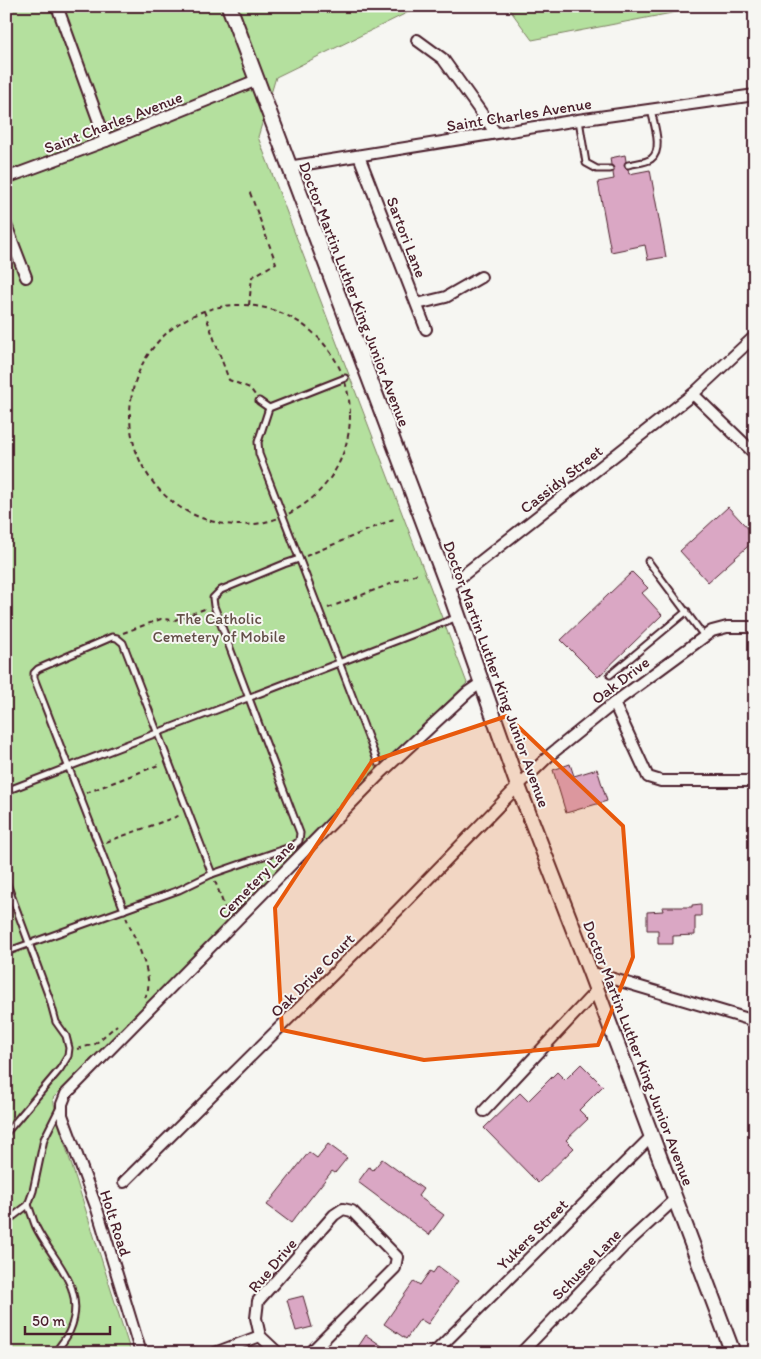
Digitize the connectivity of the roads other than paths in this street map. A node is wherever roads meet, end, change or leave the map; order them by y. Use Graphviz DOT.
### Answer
graph roads {
  1 [pos="57,6"];
  2 [pos="229,6"];
  3 [pos="417,40"];
  4 [pos="257,80"];
  5 [pos="755,95"];
  6 [pos="650,109"];
  7 [pos="578,120"];
  8 [pos="496,132"];
  9 [pos="106,141"];
  10 [pos="360,156"];
  11 [pos="628,165"];
  12 [pos="288,167"];
  13 [pos="610,169"];
  14 [pos="6,178"];
  15 [pos="6,225"];
  16 [pos="26,277"];
  17 [pos="481,277"];
  18 [pos="416,304"];
  19 [pos="426,329"];
  20 [pos="755,336"];
  21 [pos="345,378"];
  22 [pos="692,394"];
  23 [pos="260,401"];
  24 [pos="270,408"];
  25 [pos="755,454"];
  26 [pos="299,559"];
  27 [pos="648,560"];
  28 [pos="448,587"];
  29 [pos="687,612"];
  30 [pos="458,617"];
  31 [pos="755,627"];
  32 [pos="704,636"];
  33 [pos="340,662"];
  34 [pos="610,675"];
  35 [pos="481,683"];
  36 [pos="249,697"];
  37 [pos="614,703"];
  38 [pos="157,733"];
  39 [pos="378,763"];
  40 [pos="68,767"];
  41 [pos="755,781"];
  42 [pos="518,786"];
  43 [pos="6,791"];
  44 [pos="212,874"];
  45 [pos="6,881"];
  46 [pos="124,910"];
  47 [pos="30,943"];
  48 [pos="6,952"];
  49 [pos="590,972"];
  50 [pos="597,990"];
  51 [pos="755,1021"];
  52 [pos="62,1104"];
  53 [pos="484,1111"];
  54 [pos="6,1133"];
  55 [pos="652,1136"];
  56 [pos="124,1182"];
  57 [pos="676,1199"];
  58 [pos="28,1205"];
  59 [pos="6,1222"];
  60 [pos="260,1336"];
  61 [pos="55,1353"];
  62 [pos="141,1353"];
  63 [pos="215,1353"];
  64 [pos="278,1353"];
  65 [pos="310,1353"];
  66 [pos="434,1353"];
  67 [pos="521,1353"];
  68 [pos="733,1353"];
  1 -- 9 [label="street"];
  2 -- 4 [label="main road, Doctor Martin Luther King Junior Avenue"];
  3 -- 8 [label="street"];
  4 -- 9 [label="street, Saint Charles Avenue"];
  4 -- 12 [label="main road, Doctor Martin Luther King Junior Avenue"];
  5 -- 6 [label="street, Saint Charles Avenue"];
  6 -- 7 [label="street, Saint Charles Avenue"];
  6 -- 11 [label="lane"];
  7 -- 8 [label="street, Saint Charles Avenue"];
  7 -- 13 [label="lane"];
  8 -- 10 [label="street, Saint Charles Avenue"];
  9 -- 14 [label="street, Saint Charles Avenue"];
  10 -- 12 [label="street, Saint Charles Avenue"];
  10 -- 18 [label="street, Sartori Lane"];
  12 -- 28 [label="main road, Doctor Martin Luther King Junior Avenue"];
  15 -- 16 [label="street"];
  17 -- 18 [label="street"];
  18 -- 19 [label="street, Sartori Lane"];
  20 -- 22 [label="street, Cassidy Street"];
  21 -- 24 [label="lane"];
  22 -- 25 [label="street"];
  22 -- 28 [label="street, Cassidy Street"];
  23 -- 24 [label="lane"];
  24 -- 26 [label="lane"];
  26 -- 33 [label="lane"];
  26 -- 36 [label="lane"];
  27 -- 29 [label="lane"];
  28 -- 30 [label="main road, Doctor Martin Luther King Junior Avenue"];
  29 -- 32 [label="lane"];
  29 -- 34 [label="lane"];
  30 -- 33 [label="lane"];
  30 -- 35 [label="main road, Doctor Martin Luther King Junior Avenue"];
  31 -- 32 [label="street, Oak Drive"];
  32 -- 37 [label="street, Oak Drive"];
  33 -- 36 [label="lane"];
  33 -- 39 [label="lane"];
  35 -- 42 [label="main road, Doctor Martin Luther King Junior Avenue"];
  35 -- 52 [label="street, Cemetery Lane"];
  36 -- 38 [label="lane"];
  36 -- 44 [label="lane"];
  37 -- 41 [label="street"];
  37 -- 42 [label="street, Oak Drive"];
  38 -- 40 [label="lane"];
  38 -- 40 [label="lane"];
  38 -- 44 [label="lane"];
  40 -- 43 [label="lane"];
  40 -- 46 [label="lane"];
  42 -- 49 [label="main road, Doctor Martin Luther King Junior Avenue"];
  42 -- 56 [label="street, Oak Drive Court"];
  44 -- 46 [label="lane"];
  45 -- 47 [label="lane"];
  46 -- 47 [label="lane"];
  47 -- 48 [label="lane"];
  47 -- 54 [label="lane"];
  49 -- 50 [label="main road, Doctor Martin Luther King Junior Avenue"];
  49 -- 51 [label="street"];
  50 -- 53 [label="street"];
  50 -- 55 [label="main road, Doctor Martin Luther King Junior Avenue"];
  52 -- 58 [label="lane"];
  52 -- 62 [label="street, Holt Road"];
  55 -- 57 [label="main road, Doctor Martin Luther King Junior Avenue"];
  55 -- 66 [label="street, Yukers Street"];
  57 -- 67 [label="street, Schusse Lane"];
  57 -- 68 [label="main road, Doctor Martin Luther King Junior Avenue"];
  58 -- 59 [label="lane"];
  58 -- 61 [label="lane"];
  60 -- 63 [label="street"];
  60 -- 64 [label="street"];
  60 -- 65 [label="street, Rue Drive"];
}
